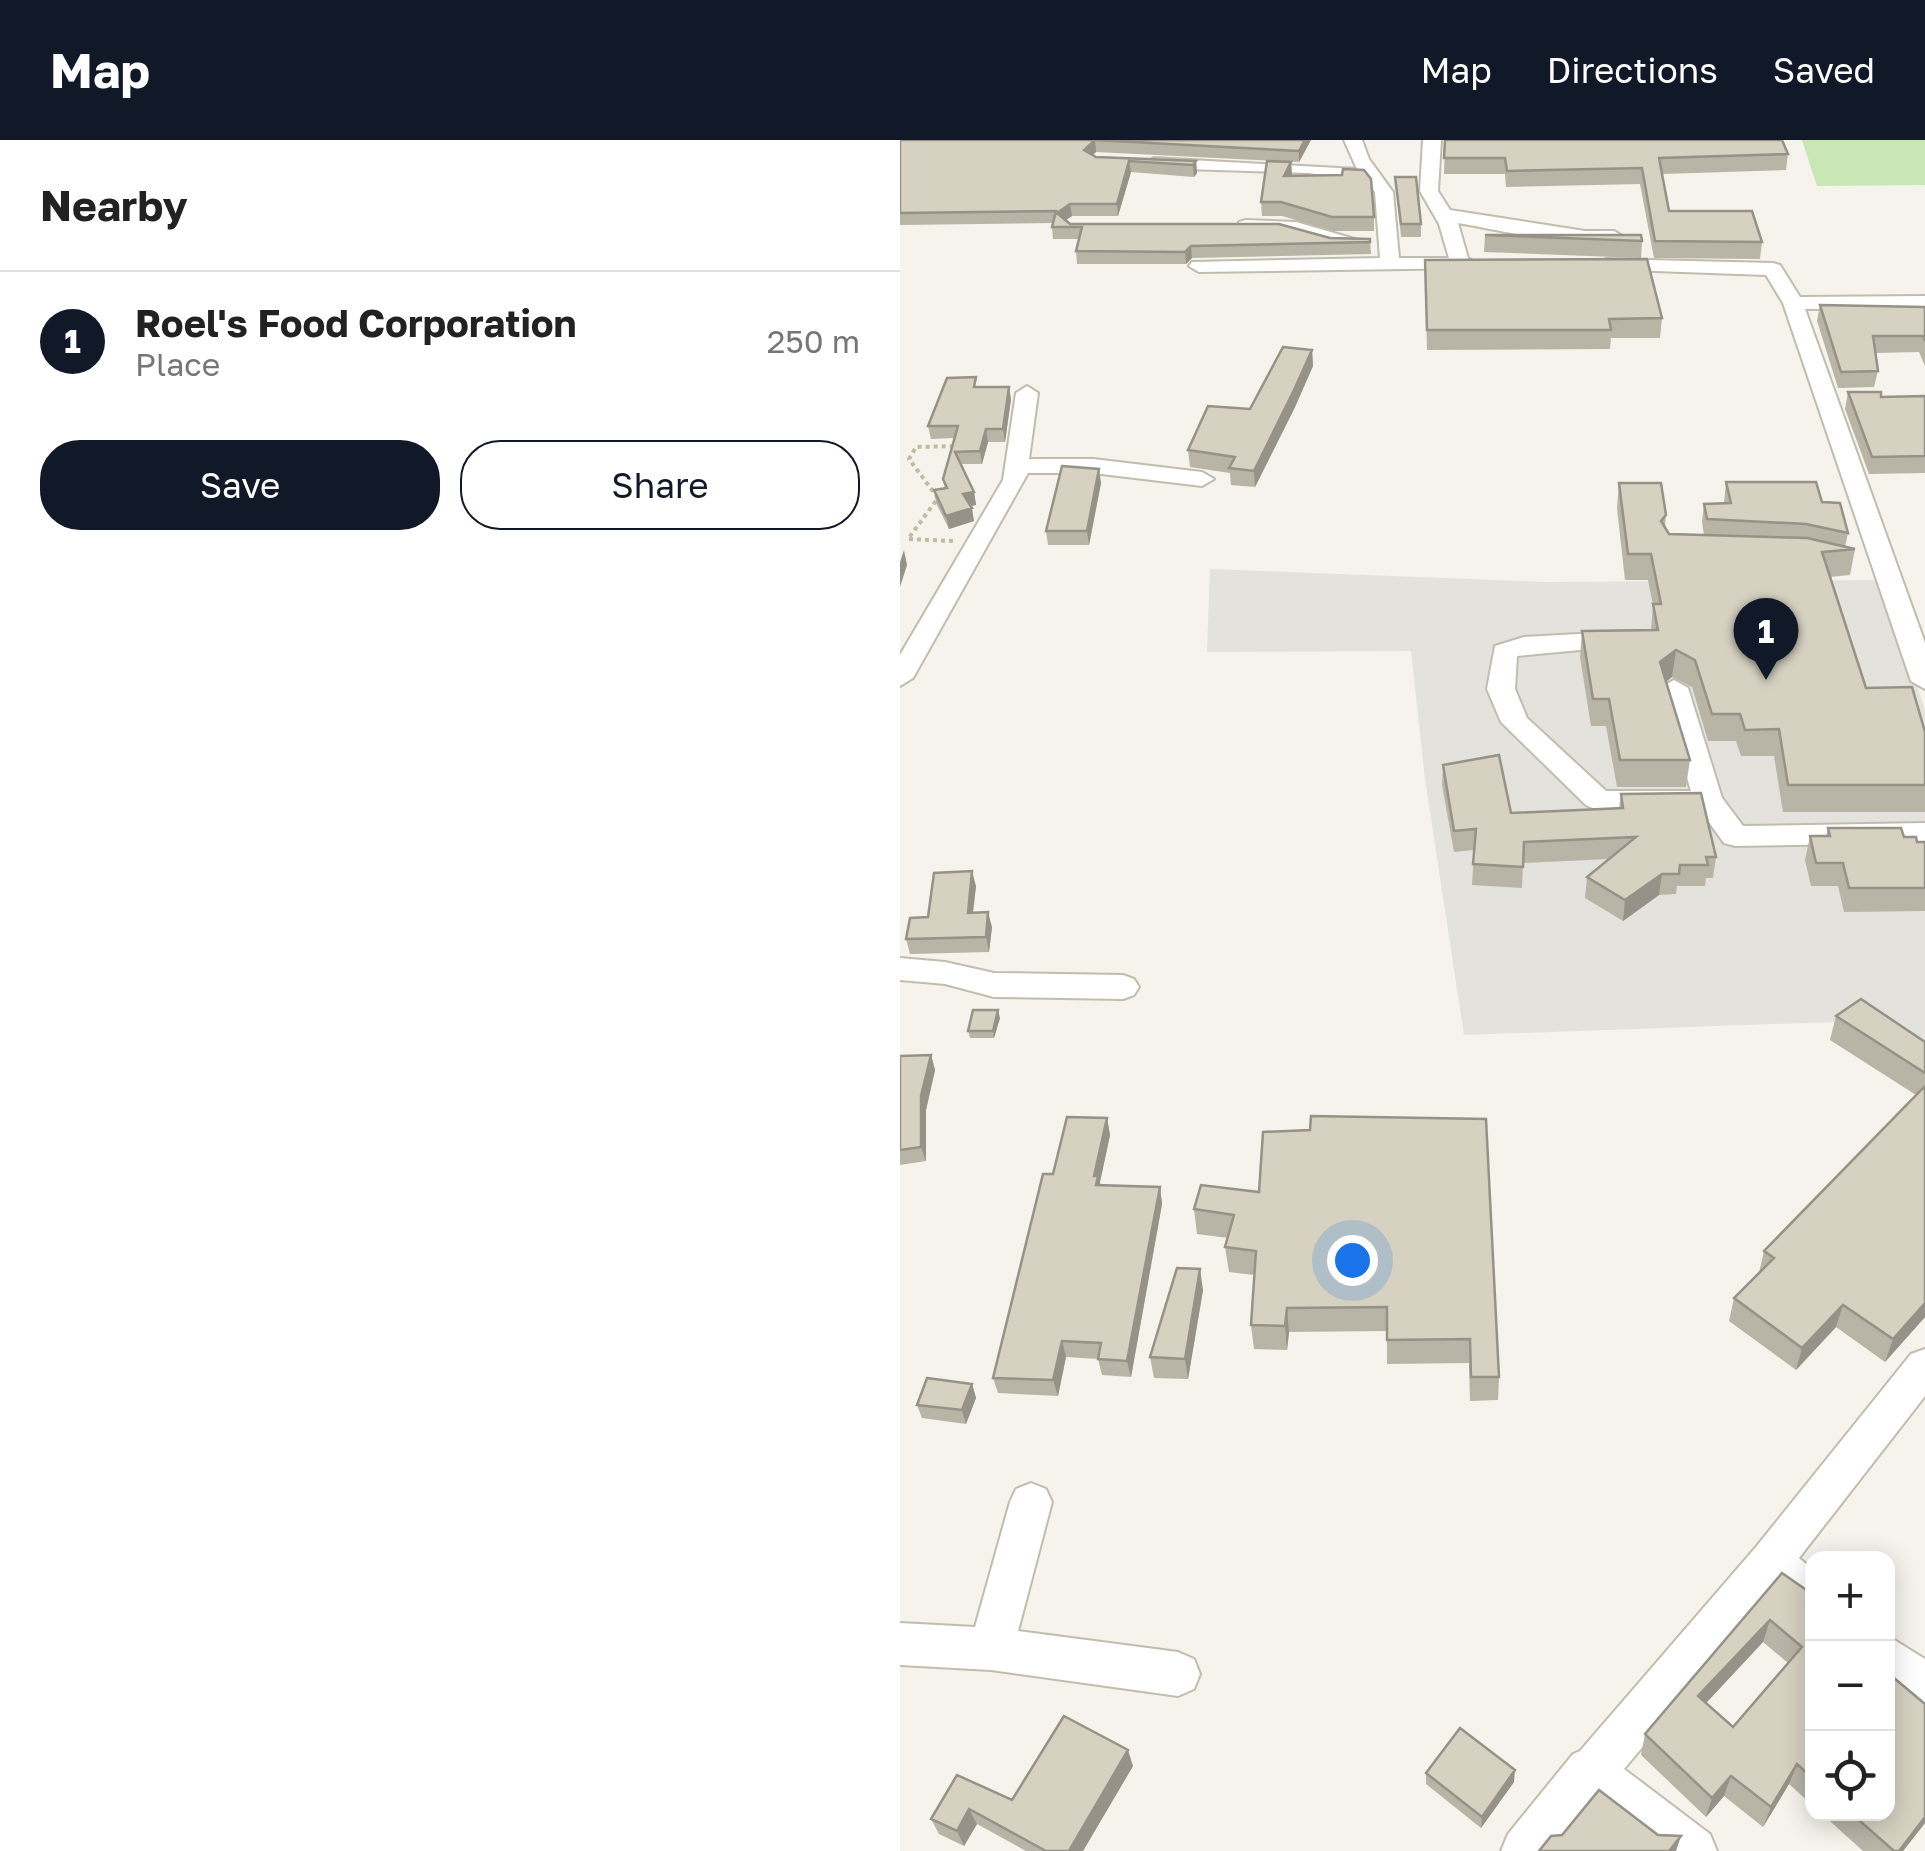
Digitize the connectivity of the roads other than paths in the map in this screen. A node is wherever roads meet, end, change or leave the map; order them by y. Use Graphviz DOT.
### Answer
graph roads {
  1 [pos="1216,140"];
  2 [pos="1353,140"];
  3 [pos="1432,140"];
  4 [pos="1132,162"];
  5 [pos="1199,166"];
  6 [pos="1374,176"];
  7 [pos="1446,215"];
  8 [pos="1228,226"];
  9 [pos="1638,236"];
  10 [pos="1390,252"];
  11 [pos="1460,264"];
  12 [pos="1497,264"];
  13 [pos="1591,265"];
  14 [pos="1198,266"];
  15 [pos="1925,302"];
  16 [pos="1792,304"];
  17 [pos="1027,393"];
  18 [pos="1857,398"];
  19 [pos="1826,399"];
  20 [pos="1019,466"];
  21 [pos="1202,479"];
  22 [pos="1856,562"];
  23 [pos="1889,572"];
  24 [pos="1614,640"];
  25 [pos="900,678"];
  26 [pos="1925,681"];
  27 [pos="1674,688"];
  28 [pos="1708,800"];
  29 [pos="1925,833"];
  30 [pos="900,969"];
  31 [pos="1123,987"];
  32 [pos="1925,1366"];
  33 [pos="1031,1502"];
  34 [pos="1771,1562"];
  35 [pos="1805,1590"];
  36 [pos="900,1644"];
  37 [pos="990,1649"];
  38 [pos="1895,1663"];
  39 [pos="1178,1674"];
  40 [pos="1925,1687"];
  41 [pos="1589,1770"];
  42 [pos="1525,1851"];
  43 [pos="1693,1851"];
  1 -- 5 [label="street"];
  2 -- 6 [label="street"];
  3 -- 7 [label="street"];
  4 -- 5 [label="street"];
  5 -- 6 [label="street"];
  6 -- 10 [label="street"];
  7 -- 9 [label="street"];
  7 -- 11 [label="street"];
  8 -- 10 [label="street"];
  10 -- 11 [label="street"];
  10 -- 14 [label="street"];
  11 -- 12 [label="street"];
  13 -- 16 [label="street"];
  15 -- 16 [label="street"];
  16 -- 19 [label="street"];
  17 -- 20 [label="street"];
  18 -- 19 [label="street"];
  19 -- 23 [label="street"];
  20 -- 21 [label="street"];
  20 -- 25 [label="street"];
  22 -- 23 [label="street"];
  23 -- 26 [label="street"];
  24 -- 28 [label="street"];
  27 -- 28 [label="street"];
  28 -- 29 [label="street"];
  30 -- 31 [label="street"];
  32 -- 34 [label="street"];
  33 -- 37 [label="street"];
  34 -- 35 [label="street"];
  34 -- 41 [label="street"];
  36 -- 37 [label="street"];
  37 -- 39 [label="street"];
  38 -- 40 [label="street"];
  41 -- 42 [label="street"];
  41 -- 43 [label="street"];
}
